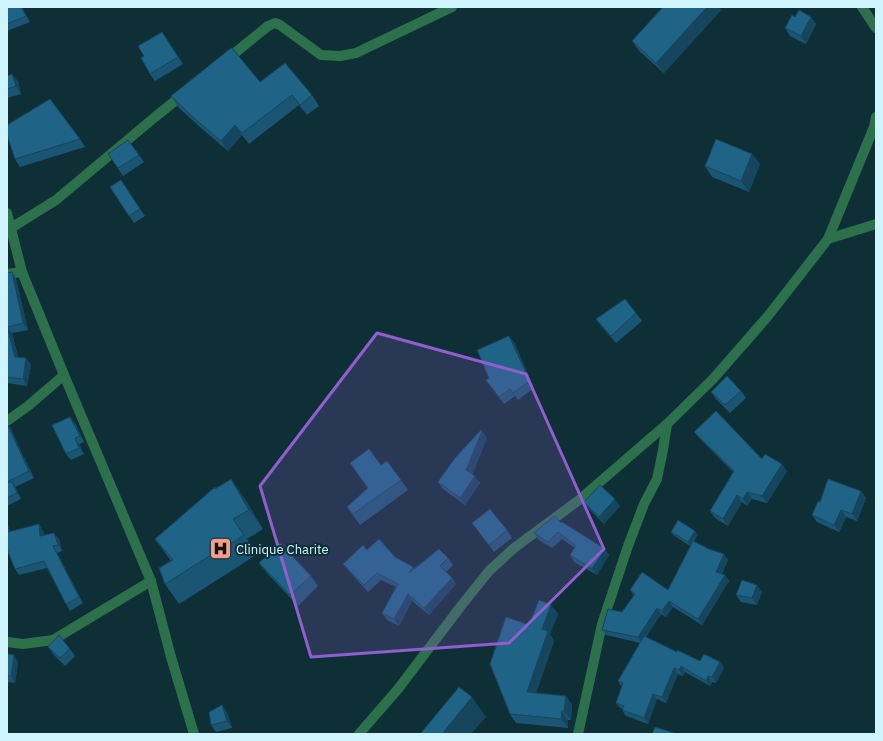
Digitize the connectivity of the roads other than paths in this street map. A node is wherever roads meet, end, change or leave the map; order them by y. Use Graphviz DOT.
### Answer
graph roads {
  1 [pos="452,7"];
  2 [pos="862,7"];
  3 [pos="876,28"];
  4 [pos="216,68"];
  5 [pos="192,87"];
  6 [pos="876,118"];
  7 [pos="7,213"];
  8 [pos="876,224"];
  9 [pos="11,228"];
  10 [pos="828,239"];
  11 [pos="22,272"];
  12 [pos="7,274"];
  13 [pos="64,376"];
  14 [pos="7,422"];
  15 [pos="667,424"];
  16 [pos="151,581"];
  17 [pos="7,642"];
  18 [pos="194,734"];
  19 [pos="359,734"];
  20 [pos="578,734"];
  1 -- 4 [label="street"];
  2 -- 3 [label="street"];
  5 -- 9 [label="street"];
  6 -- 10 [label="street"];
  7 -- 9 [label="street"];
  8 -- 10 [label="street"];
  9 -- 11 [label="street"];
  10 -- 15 [label="street"];
  11 -- 12 [label="street"];
  11 -- 13 [label="street"];
  13 -- 14 [label="street"];
  13 -- 16 [label="street"];
  15 -- 19 [label="street"];
  15 -- 20 [label="street"];
  16 -- 17 [label="street"];
  16 -- 18 [label="street"];
}
